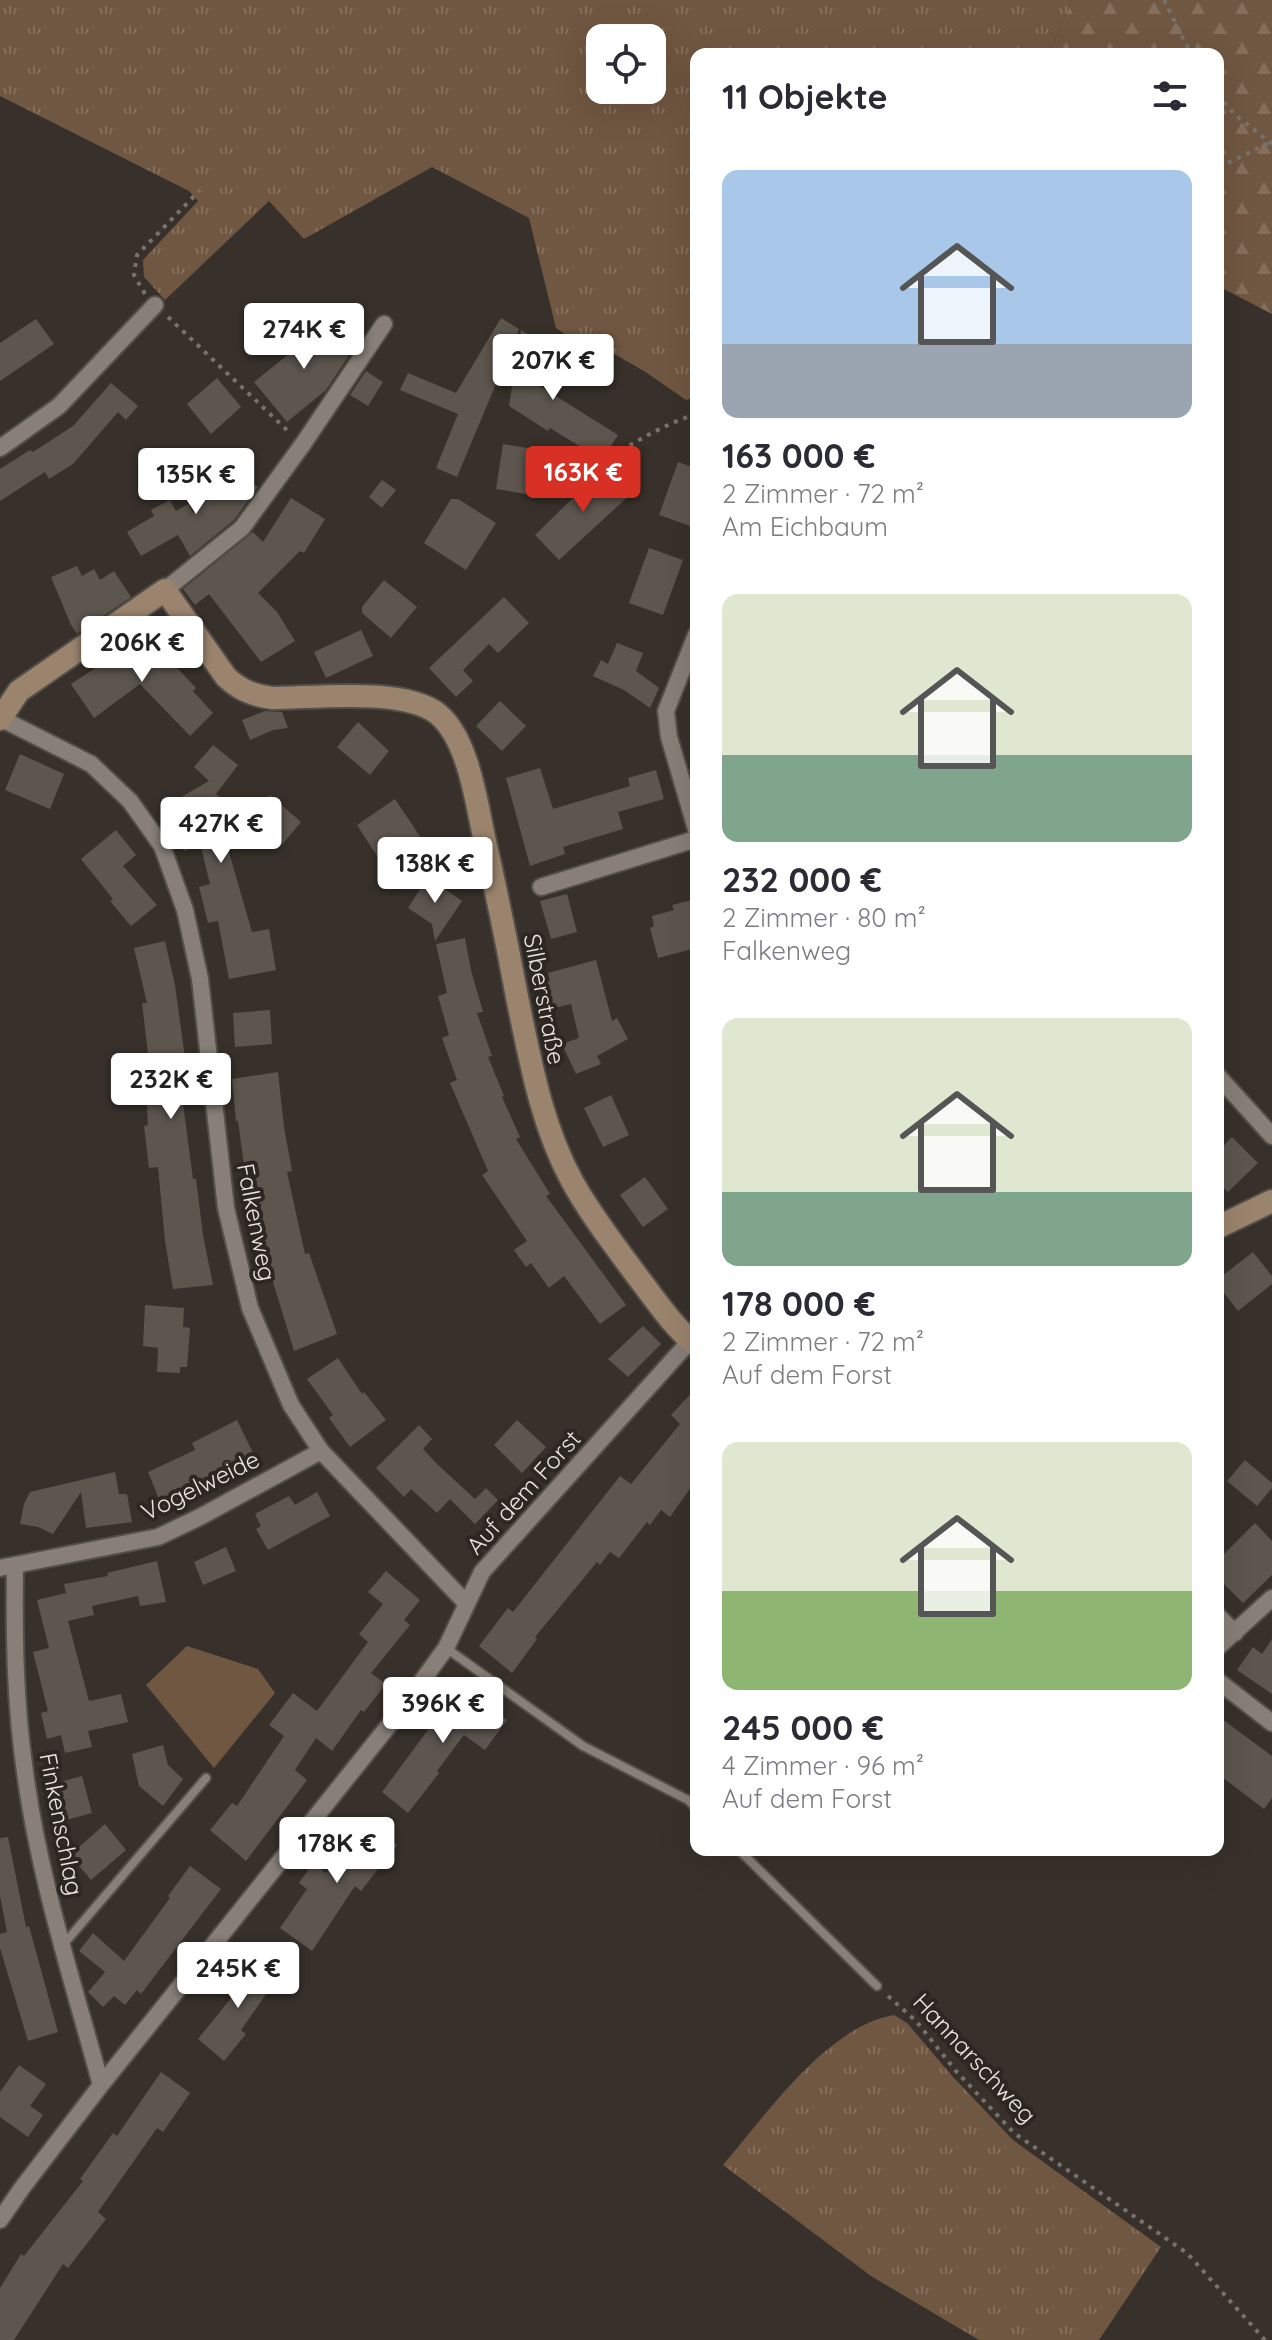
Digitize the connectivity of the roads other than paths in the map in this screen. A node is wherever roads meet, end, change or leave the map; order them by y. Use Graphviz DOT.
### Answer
graph roads {
  1 [pos="155,305"];
  2 [pos="384,324"];
  3 [pos="0,448"];
  4 [pos="165,590"];
  5 [pos="690,650"];
  6 [pos="1,719"];
  7 [pos="690,809"];
  8 [pos="690,841"];
  9 [pos="541,887"];
  10 [pos="1224,1083"];
  11 [pos="1272,1136"];
  12 [pos="1272,1201"];
  13 [pos="1224,1224"];
  14 [pos="690,1339"];
  15 [pos="690,1346"];
  16 [pos="321,1451"];
  17 [pos="7,1567"];
  18 [pos="1272,1598"];
  19 [pos="466,1603"];
  20 [pos="1224,1622"];
  21 [pos="1235,1633"];
  22 [pos="1224,1642"];
  23 [pos="446,1648"];
  24 [pos="1224,1686"];
  25 [pos="1272,1723"];
  26 [pos="206,1778"];
  27 [pos="690,1802"];
  28 [pos="745,1856"];
  29 [pos="63,1946"];
  30 [pos="877,1986"];
  31 [pos="101,2085"];
  32 [pos="0,2220"];
  1 -- 3 [label="street"];
  2 -- 4 [label="street"];
  4 -- 6 [label="street"];
  4 -- 14 [label="street, Silberstraße"];
  5 -- 7 [label="street"];
  6 -- 16 [label="street, Falkenweg"];
  8 -- 9 [label="street"];
  10 -- 11 [label="street"];
  12 -- 13 [label="street"];
  15 -- 19 [label="street, Auf dem Forst"];
  16 -- 17 [label="street, Vogelweide"];
  16 -- 19 [label="street, Falkenweg"];
  17 -- 29 [label="street, Finkenschlag"];
  18 -- 21 [label="street"];
  19 -- 23 [label="street, Auf dem Forst"];
  20 -- 21 [label="street"];
  21 -- 22 [label="street"];
  23 -- 27 [label="lane"];
  23 -- 31 [label="street, Auf dem Forst"];
  24 -- 25 [label="street"];
  26 -- 29 [label="lane"];
  28 -- 30 [label="lane"];
  29 -- 31 [label="street, Finkenschlag"];
  31 -- 32 [label="street, Auf dem Forst"];
}
